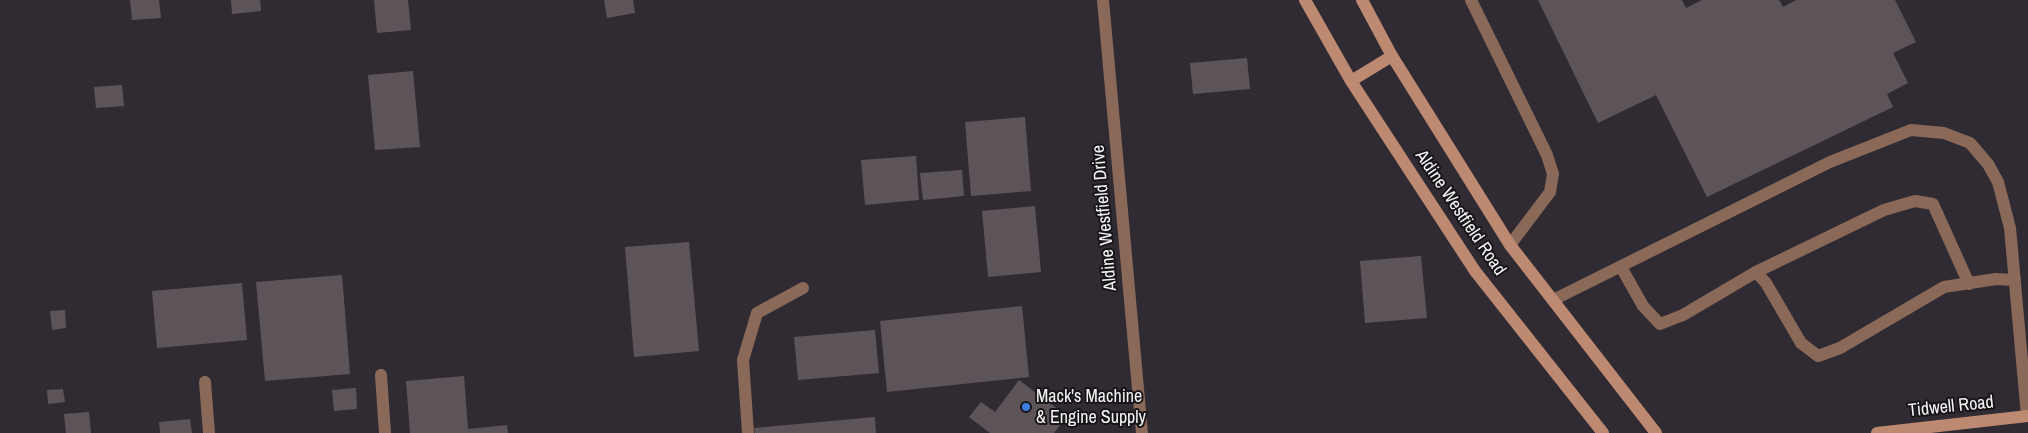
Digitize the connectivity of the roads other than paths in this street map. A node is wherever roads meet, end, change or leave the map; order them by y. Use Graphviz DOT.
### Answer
graph roads {
  1 [pos="1103,0"];
  2 [pos="1305,0"];
  3 [pos="1362,0"];
  4 [pos="1471,0"];
  5 [pos="1392,56"];
  6 [pos="1351,81"];
  7 [pos="1510,245"];
  8 [pos="1621,267"];
  9 [pos="1756,272"];
  10 [pos="2015,280"];
  11 [pos="1969,284"];
  12 [pos="803,288"];
  13 [pos="1553,300"];
  14 [pos="380,376"];
  15 [pos="205,382"];
  16 [pos="2028,416"];
  17 [pos="209,433"];
  18 [pos="385,433"];
  19 [pos="748,433"];
  20 [pos="1142,433"];
  21 [pos="1603,433"];
  22 [pos="1656,433"];
  23 [pos="1877,433"];
  1 -- 20 [label="street, Aldine Westfield Drive"];
  2 -- 6 [label="main road, Aldine Westfield Road"];
  3 -- 5 [label="main road, Aldine Westfield Road"];
  4 -- 7 [label="street"];
  5 -- 6 [label="main road"];
  5 -- 7 [label="main road, Aldine Westfield Road"];
  6 -- 21 [label="main road, Aldine Westfield Road"];
  7 -- 13 [label="main road, Aldine Westfield Road"];
  8 -- 9 [label="street"];
  8 -- 10 [label="street"];
  8 -- 13 [label="street"];
  9 -- 11 [label="street"];
  9 -- 11 [label="street"];
  10 -- 11 [label="street"];
  10 -- 16 [label="street"];
  12 -- 19 [label="street"];
  13 -- 22 [label="main road, Aldine Westfield Road"];
  14 -- 18 [label="street"];
  15 -- 17 [label="street"];
  16 -- 23 [label="main road, Tidwell Road"];
}
